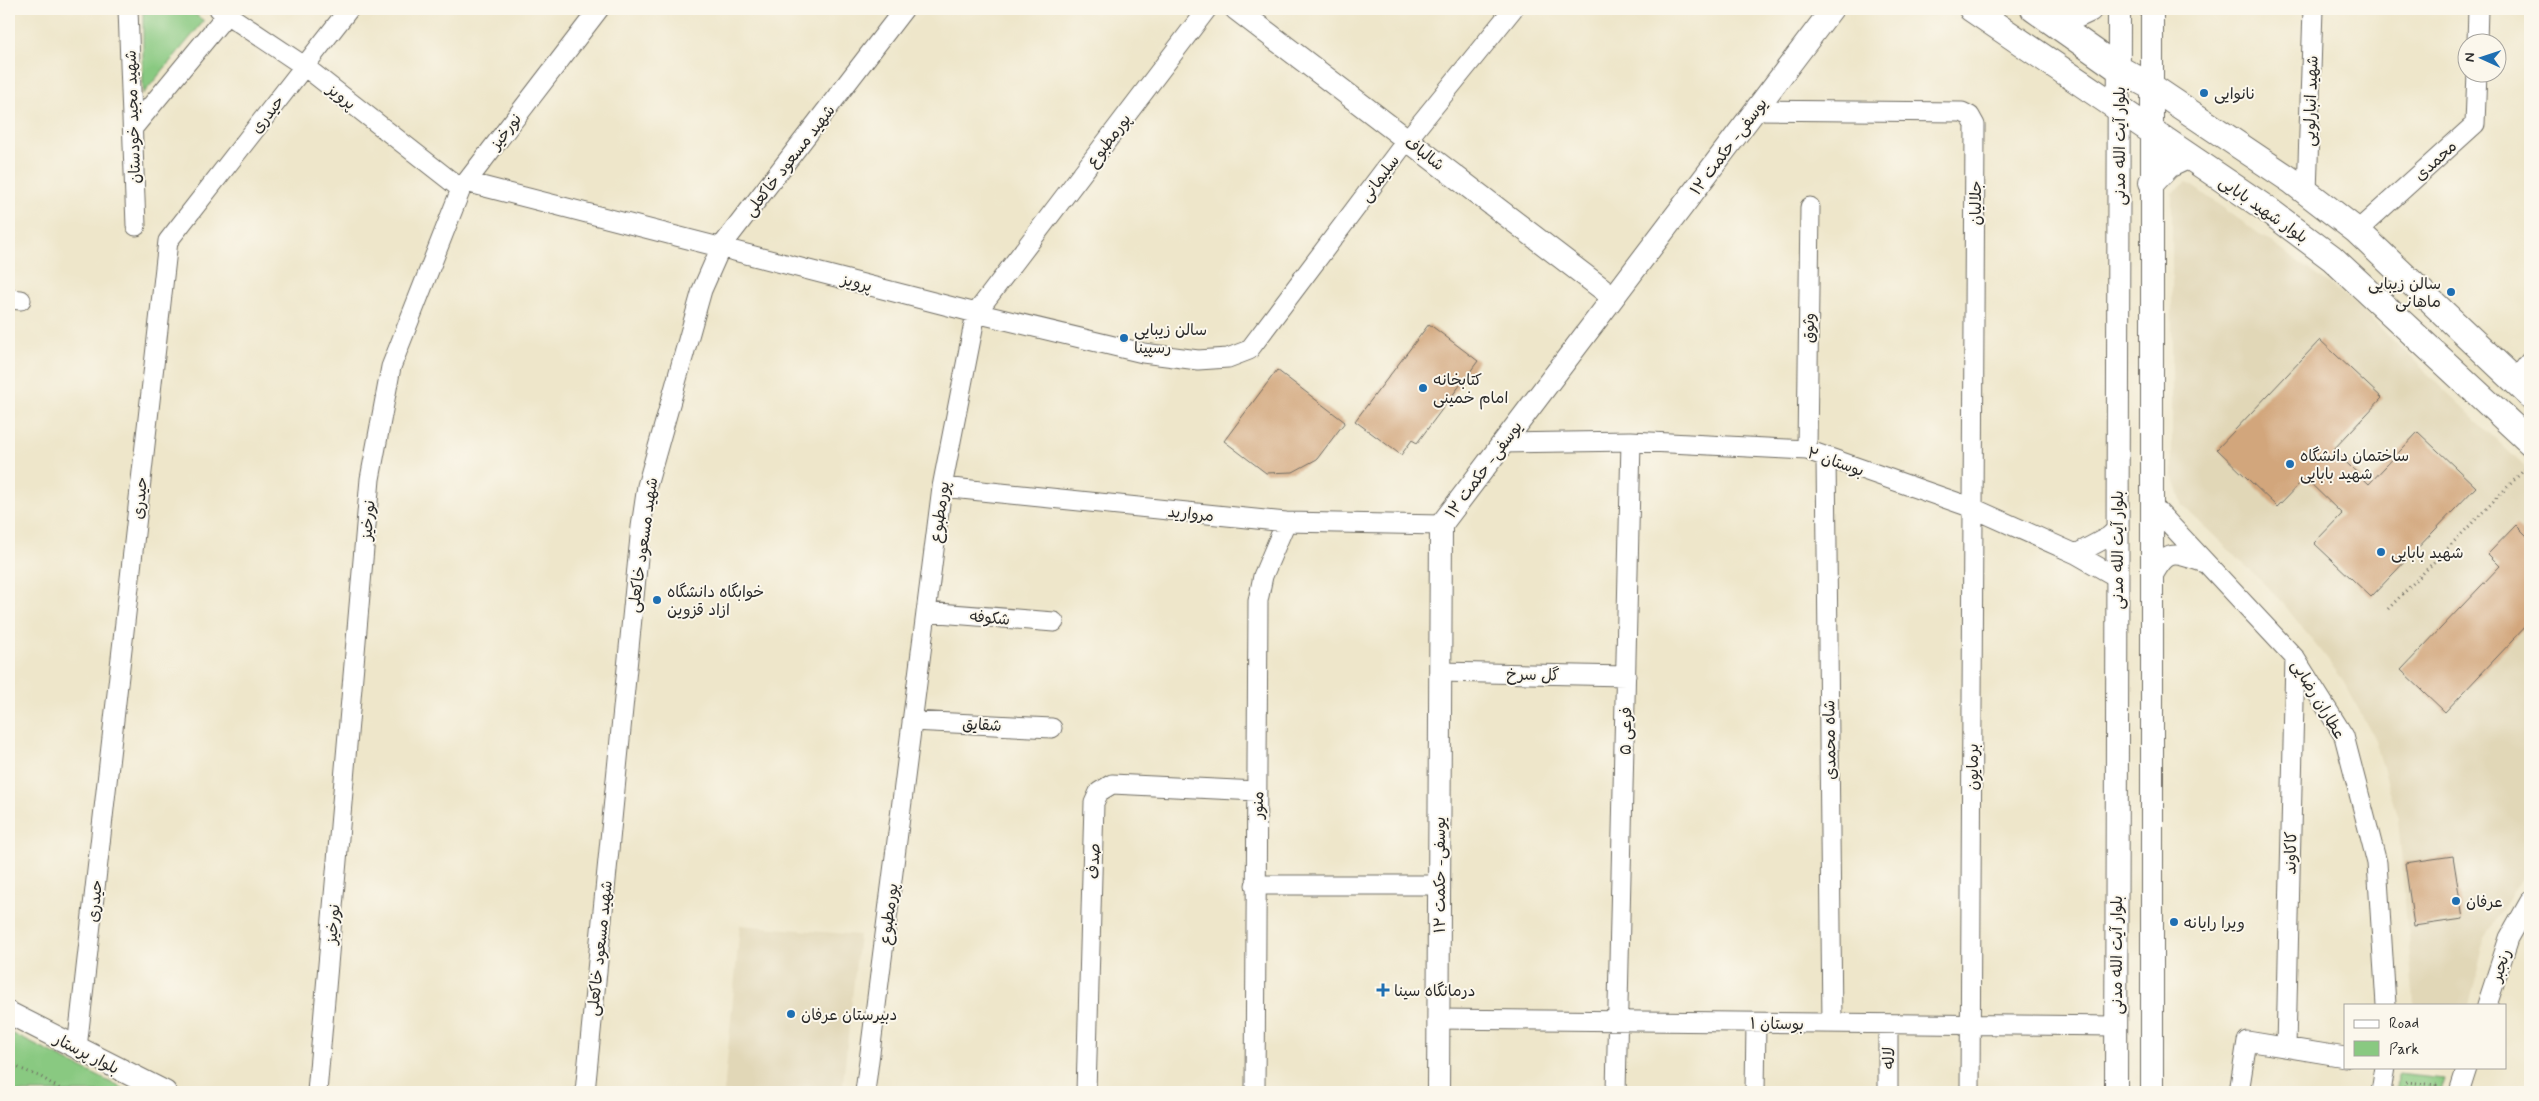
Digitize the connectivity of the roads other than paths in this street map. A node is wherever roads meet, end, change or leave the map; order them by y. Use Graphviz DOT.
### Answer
graph roads {
  1 [pos="128,9"];
  2 [pos="349,9"];
  3 [pos="599,9"];
  4 [pos="904,9"];
  5 [pos="1207,9"];
  6 [pos="1236,9"];
  7 [pos="1512,9"];
  8 [pos="1832,9"];
  9 [pos="1972,9"];
  10 [pos="2034,9"];
  11 [pos="2089,9"];
  12 [pos="2119,9"];
  13 [pos="2152,9"];
  14 [pos="2314,9"];
  15 [pos="2478,9"];
  16 [pos="223,11"];
  17 [pos="2057,24"];
  18 [pos="2477,32"];
  19 [pos="304,66"];
  20 [pos="2119,69"];
  21 [pos="2477,82"];
  22 [pos="2152,87"];
  23 [pos="2119,108"];
  24 [pos="1755,110"];
  25 [pos="133,128"];
  26 [pos="2152,130"];
  27 [pos="1407,140"];
  28 [pos="2187,156"];
  29 [pos="2152,182"];
  30 [pos="463,185"];
  31 [pos="2307,193"];
  32 [pos="1810,206"];
  33 [pos="136,226"];
  34 [pos="2357,232"];
  35 [pos="2118,238"];
  36 [pos="2152,240"];
  37 [pos="721,247"];
  38 [pos="1613,297"];
  39 [pos="976,313"];
  40 [pos="1249,350"];
  41 [pos="2525,379"];
  42 [pos="1631,441"];
  43 [pos="2530,442"];
  44 [pos="1503,443"];
  45 [pos="1807,450"];
  46 [pos="1826,457"];
  47 [pos="942,487"];
  48 [pos="2152,505"];
  49 [pos="1973,508"];
  50 [pos="1286,522"];
  51 [pos="1441,525"];
  52 [pos="2117,529"];
  53 [pos="2076,554"];
  54 [pos="2206,563"];
  55 [pos="2118,578"];
  56 [pos="2152,578"];
  57 [pos="926,612"];
  58 [pos="1054,622"];
  59 [pos="2295,658"];
  60 [pos="1440,672"];
  61 [pos="1626,676"];
  62 [pos="912,721"];
  63 [pos="1052,728"];
  64 [pos="1257,790"];
  65 [pos="2117,812"];
  66 [pos="2152,812"];
  67 [pos="1255,885"];
  68 [pos="1439,885"];
  69 [pos="2530,901"];
  70 [pos="2386,1004"];
  71 [pos="2487,1004"];
  72 [pos="9,1013"];
  73 [pos="1438,1019"];
  74 [pos="1618,1021"];
  75 [pos="1756,1022"];
  76 [pos="1832,1023"];
  77 [pos="1888,1024"];
  78 [pos="1970,1025"];
  79 [pos="2116,1026"];
  80 [pos="2286,1047"];
  81 [pos="77,1048"];
  82 [pos="2344,1056"];
  83 [pos="2384,1068"];
  84 [pos="2467,1068"];
  85 [pos="165,1092"];
  86 [pos="317,1092"];
  87 [pos="585,1092"];
  88 [pos="865,1092"];
  89 [pos="1086,1092"];
  90 [pos="1255,1092"];
  91 [pos="1438,1092"];
  92 [pos="1616,1092"];
  93 [pos="1755,1092"];
  94 [pos="1888,1092"];
  95 [pos="1970,1092"];
  96 [pos="2116,1092"];
  97 [pos="2152,1092"];
  98 [pos="2239,1092"];
  99 [pos="2381,1092"];
  100 [pos="2459,1092"];
  1 -- 25 [label="street, شهید مجید خودستان"];
  2 -- 19 [label="street, حیدری"];
  3 -- 30 [label="street, نورخیز"];
  4 -- 37 [label="street, شهید مسعود خاکعلی"];
  5 -- 39 [label="street, پورمطبوع"];
  6 -- 27 [label="street, شالباف"];
  7 -- 27 [label="street, سلیمانی"];
  8 -- 24 [label="street, یوسفی- حکمت ۱۲"];
  9 -- 23 [label="main road, بلوار شهید بابایی"];
  10 -- 17 [label="main road"];
  11 -- 17 [label="main road"];
  12 -- 20 [label="street, بلوار آیت الله مدنی"];
  13 -- 22 [label="street, بلوار آیت الله مدنی"];
  14 -- 31 [label="street, شهید انبارلویی"];
  15 -- 18 [label="street"];
  16 -- 19 [label="street, پرویز"];
  16 -- 25 [label="street"];
  17 -- 20 [label="main road"];
  19 -- 30 [label="street, پرویز"];
  19 -- 81 [label="street, حیدری"];
  20 -- 22 [label="main road"];
  20 -- 23 [label="street, بلوار آیت الله مدنی"];
  21 -- 34 [label="street, محمدی"];
  22 -- 26 [label="street, بلوار آیت الله مدنی"];
  22 -- 31 [label="main road"];
  23 -- 26 [label="main road, بلوار شهید بابایی"];
  23 -- 35 [label="street, بلوار آیت الله مدنی"];
  24 -- 38 [label="street, یوسفی- حکمت ۱۲"];
  24 -- 49 [label="street, جلالیان"];
  25 -- 33 [label="street, شهید مجید خودستان"];
  26 -- 28 [label="main road, بلوار شهید بابایی"];
  26 -- 29 [label="street, بلوار آیت الله مدنی"];
  27 -- 38 [label="street, شالباف"];
  27 -- 40 [label="street, سلیمانی"];
  28 -- 29 [label="main road"];
  28 -- 43 [label="main road, بلوار شهید بابایی"];
  29 -- 36 [label="street, بلوار آیت الله مدنی"];
  30 -- 37 [label="street, پرویز"];
  30 -- 86 [label="street, نورخیز"];
  31 -- 34 [label="main road"];
  32 -- 45 [label="street, وثوق"];
  34 -- 41 [label="main road"];
  35 -- 36 [label="street"];
  35 -- 52 [label="street, بلوار آیت الله مدنی"];
  36 -- 48 [label="street, بلوار آیت الله مدنی"];
  37 -- 39 [label="street, پرویز"];
  37 -- 87 [label="street, شهید مسعود خاکعلی"];
  38 -- 44 [label="street, یوسفی- حکمت ۱۲"];
  39 -- 40 [label="street, پرویز"];
  39 -- 47 [label="street, پورمطبوع"];
  42 -- 44 [label="street, بوستان ۲"];
  42 -- 45 [label="street, بوستان ۲"];
  42 -- 61 [label="street, فرعی ۵"];
  44 -- 51 [label="street, یوسفی- حکمت ۱۲"];
  45 -- 46 [label="street, بوستان ۲"];
  46 -- 49 [label="street, بوستان ۲"];
  46 -- 76 [label="street, شاه محمدی"];
  47 -- 50 [label="street, مروارید"];
  47 -- 57 [label="street, پورمطبوع"];
  48 -- 54 [label="street, عطاران رضایی"];
  48 -- 56 [label="street, بلوار آیت الله مدنی"];
  49 -- 53 [label="street, بوستان ۲"];
  49 -- 78 [label="street, برمایون"];
  50 -- 51 [label="street, مروارید"];
  50 -- 64 [label="street, منور"];
  51 -- 60 [label="street, یوسفی- حکمت ۱۲"];
  52 -- 53 [label="street"];
  52 -- 55 [label="street, بلوار آیت الله مدنی"];
  53 -- 55 [label="street, بوستان ۲"];
  54 -- 56 [label="street"];
  54 -- 59 [label="street, عطاران رضایی"];
  55 -- 65 [label="street, بلوار آیت الله مدنی"];
  56 -- 66 [label="street, بلوار آیت الله مدنی"];
  57 -- 58 [label="street, شکوفه"];
  57 -- 62 [label="street, پورمطبوع"];
  59 -- 70 [label="street, عطاران رضایی"];
  59 -- 80 [label="street, کاکاوند"];
  60 -- 61 [label="street, گل سرخ"];
  60 -- 68 [label="street, یوسفی- حکمت ۱۲"];
  61 -- 74 [label="street, فرعی ۵"];
  62 -- 63 [label="street, شقایق"];
  62 -- 88 [label="street, پورمطبوع"];
  64 -- 67 [label="street, منور"];
  64 -- 89 [label="street, صدف"];
  65 -- 66 [label="street"];
  65 -- 79 [label="street, بلوار آیت الله مدنی"];
  66 -- 97 [label="street, بلوار آیت الله مدنی"];
  67 -- 68 [label="street"];
  67 -- 90 [label="street, منور"];
  68 -- 73 [label="street, یوسفی- حکمت ۱۲"];
  69 -- 71 [label="street, رنجبر"];
  72 -- 81 [label="street, بلوار پرستار"];
  73 -- 74 [label="street, بوستان ۱"];
  73 -- 91 [label="street, یوسفی- حکمت ۱۲"];
  74 -- 75 [label="street, بوستان ۱"];
  74 -- 92 [label="street, فرعی ۵"];
  75 -- 76 [label="street, بوستان ۱"];
  75 -- 93 [label="street"];
  76 -- 77 [label="street, بوستان ۱"];
  77 -- 78 [label="street, بوستان ۱"];
  77 -- 94 [label="street, لاله"];
  78 -- 79 [label="street, بوستان ۱"];
  78 -- 95 [label="street, برمایون"];
  79 -- 96 [label="street, بلوار آیت الله مدنی"];
  80 -- 82 [label="street"];
  80 -- 98 [label="street"];
  81 -- 85 [label="street, بلوار پرستار"];
  83 -- 99 [label="street"];
  84 -- 100 [label="street"];
}
